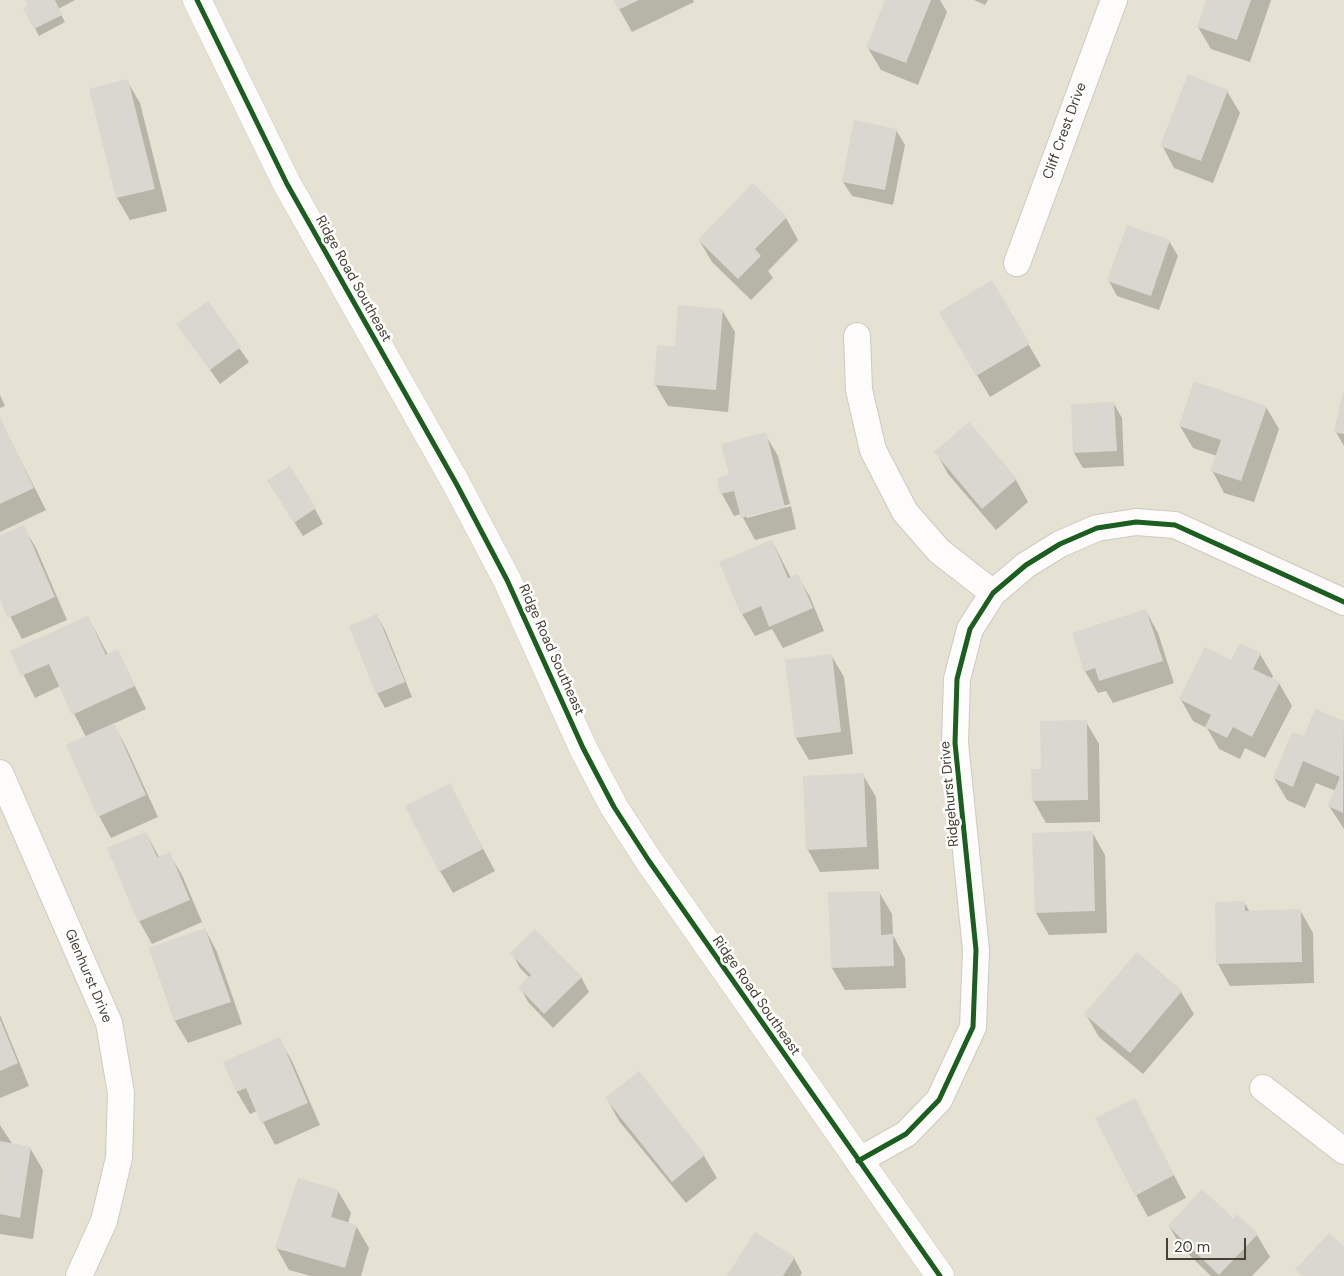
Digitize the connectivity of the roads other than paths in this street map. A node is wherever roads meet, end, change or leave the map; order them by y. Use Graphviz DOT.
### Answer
graph roads {
  1 [pos="198,0"];
  2 [pos="1114,0"];
  3 [pos="1017,262"];
  4 [pos="857,336"];
  5 [pos="994,593"];
  6 [pos="1344,602"];
  7 [pos="0,773"];
  8 [pos="1263,1088"];
  9 [pos="1344,1151"];
  10 [pos="858,1161"];
  11 [pos="79,1276"];
  12 [pos="940,1276"];
  1 -- 10 [label="street, Ridge Road Southeast"];
  2 -- 3 [label="street, Cliff Crest Drive"];
  4 -- 5 [label="street"];
  5 -- 6 [label="street, Ridgehurst Drive"];
  5 -- 10 [label="street, Ridgehurst Drive"];
  7 -- 11 [label="street, Glenhurst Drive"];
  8 -- 9 [label="street"];
  10 -- 12 [label="street, Ridge Road Southeast"];
}
